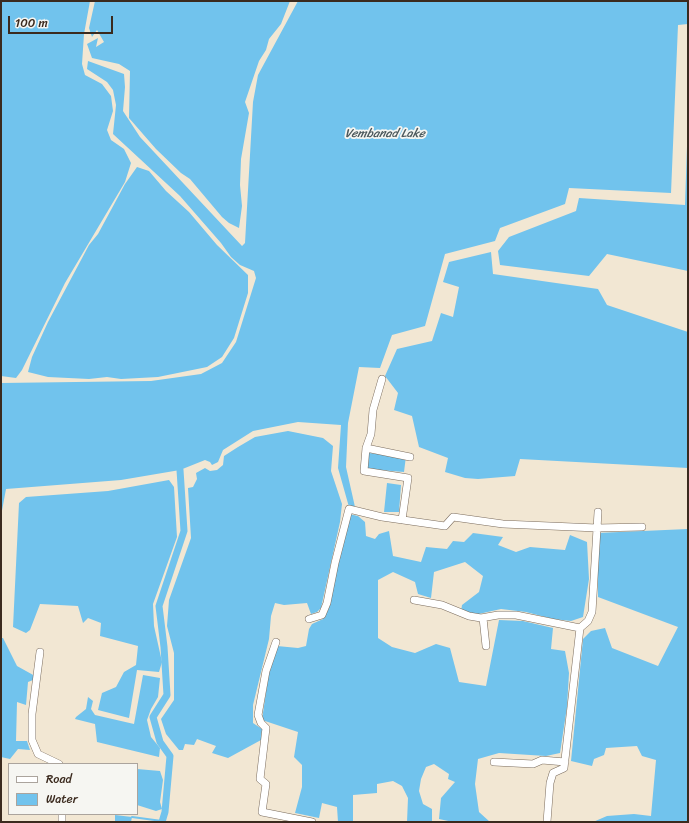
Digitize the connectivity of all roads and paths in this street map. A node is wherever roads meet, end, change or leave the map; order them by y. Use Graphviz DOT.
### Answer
graph roads {
  1 [pos="382,379"];
  2 [pos="366,448"];
  3 [pos="410,457"];
  4 [pos="598,512"];
  5 [pos="402,520"];
  6 [pos="597,528"];
  7 [pos="642,528"];
  8 [pos="414,600"];
  9 [pos="483,618"];
  10 [pos="309,619"];
  11 [pos="580,628"];
  12 [pos="276,642"];
  13 [pos="486,646"];
  14 [pos="40,652"];
  15 [pos="494,762"];
  16 [pos="565,762"];
  17 [pos="57,763"];
  18 [pos="312,822"];
  19 [pos="547,822"];
  1 -- 2 [label="street"];
  2 -- 3 [label="street"];
  2 -- 5 [label="street"];
  4 -- 6 [label="street"];
  5 -- 6 [label="street"];
  5 -- 10 [label="street"];
  6 -- 7 [label="street"];
  6 -- 11 [label="street"];
  8 -- 9 [label="street"];
  9 -- 11 [label="street"];
  9 -- 13 [label="street"];
  11 -- 16 [label="street"];
  12 -- 18 [label="street"];
  14 -- 17 [label="street"];
  15 -- 16 [label="street"];
  16 -- 19 [label="street"];
}
